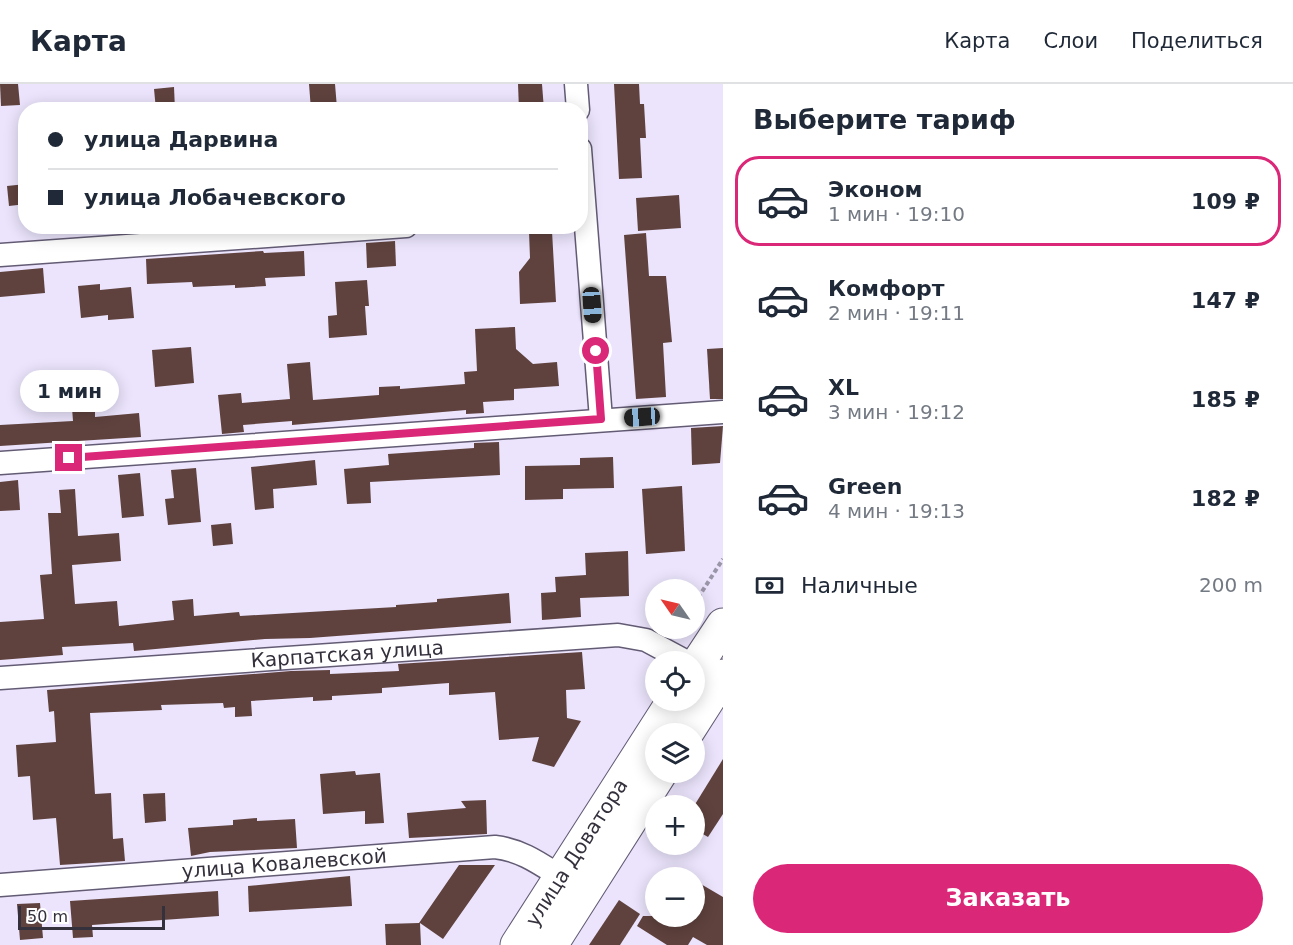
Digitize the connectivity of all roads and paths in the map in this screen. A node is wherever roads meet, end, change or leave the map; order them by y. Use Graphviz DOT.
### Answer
graph roads {
  1 [pos="576,84"];
  2 [pos="577,102"];
  3 [pos="294,234"];
  4 [pos="585,234"];
  5 [pos="0,255"];
  6 [pos="723,412"];
  7 [pos="601,419"];
  8 [pos="0,463"];
  9 [pos="723,559"];
  10 [pos="705,587"];
  11 [pos="723,625"];
  12 [pos="667,651"];
  13 [pos="705,657"];
  14 [pos="0,678"];
  15 [pos="667,711"];
  16 [pos="654,783"];
  17 [pos="561,877"];
  18 [pos="0,885"];
  19 [pos="517,945"];
  20 [pos="551,945"];
  1 -- 2 [label="street"];
  3 -- 5 [label="street"];
  4 -- 7 [label="street"];
  6 -- 7 [label="street"];
  7 -- 8 [label="street"];
  9 -- 10 [label="path"];
  11 -- 13 [label="main road"];
  12 -- 14 [label="street, Карпатская улица"];
  15 -- 17 [label="main road, улица Доватора"];
  16 -- 20 [label="main road, улица Доватора"];
  17 -- 18 [label="street, улица Ковалевской"];
  17 -- 19 [label="main road, улица Доватора"];
}
